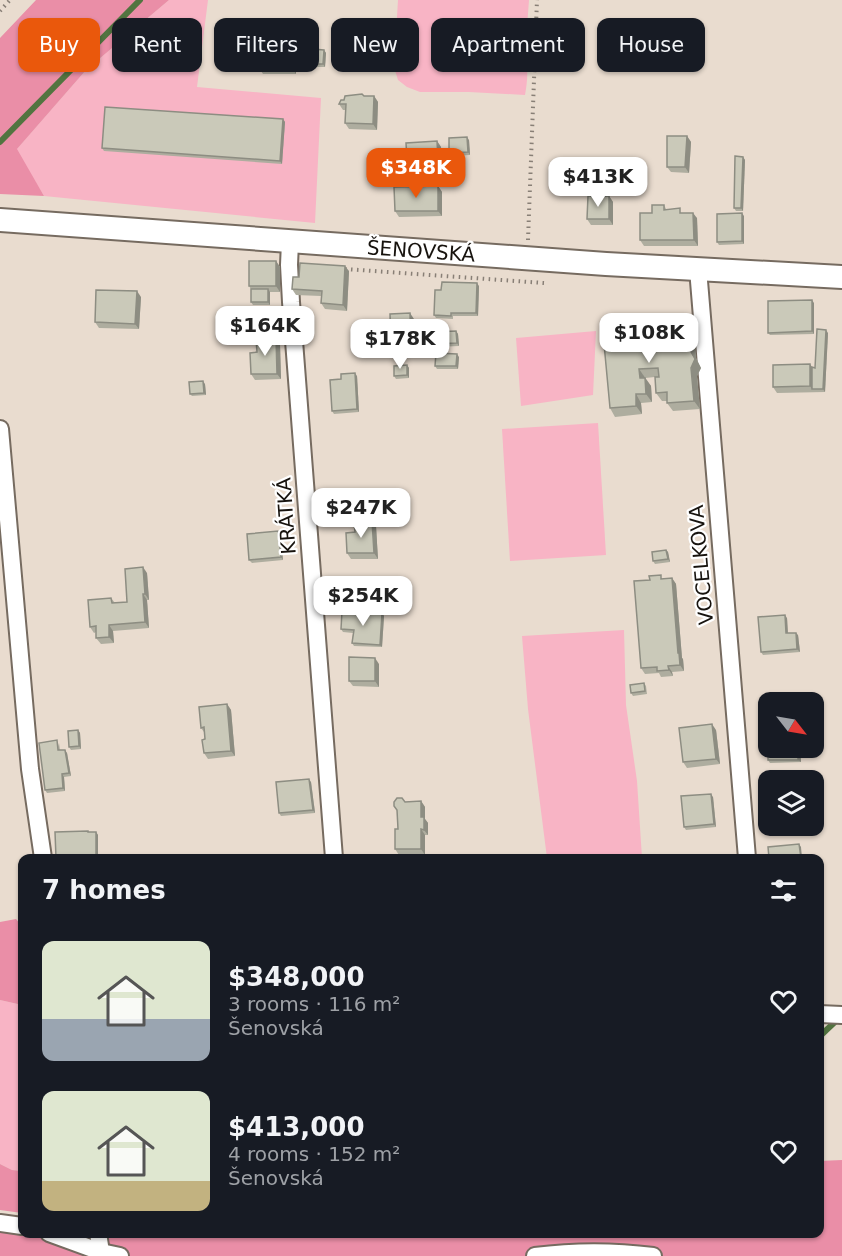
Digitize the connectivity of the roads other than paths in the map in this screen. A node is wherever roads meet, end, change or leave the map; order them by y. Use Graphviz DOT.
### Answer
graph roads {
  1 [pos="0,220"];
  2 [pos="290,242"];
  3 [pos="698,269"];
  4 [pos="842,276"];
  5 [pos="0,429"];
  6 [pos="42,854"];
  7 [pos="334,854"];
  8 [pos="747,854"];
  9 [pos="824,1014"];
  10 [pos="840,1015"];
  11 [pos="0,1223"];
  12 [pos="18,1225"];
  13 [pos="63,1238"];
  14 [pos="99,1238"];
  15 [pos="101,1252"];
  16 [pos="120,1256"];
  17 [pos="535,1256"];
  18 [pos="653,1256"];
  1 -- 2 [label="main road, ŠENOVSKÁ"];
  2 -- 3 [label="main road, ŠENOVSKÁ"];
  2 -- 7 [label="street, KRÁTKÁ"];
  3 -- 4 [label="main road, ŠENOVSKÁ"];
  3 -- 8 [label="street, VOCELKOVA"];
  5 -- 6 [label="street"];
  9 -- 10 [label="street"];
  11 -- 12 [label="street"];
  13 -- 15 [label="street"];
  14 -- 15 [label="street"];
  15 -- 16 [label="street"];
  17 -- 18 [label="street"];
}
